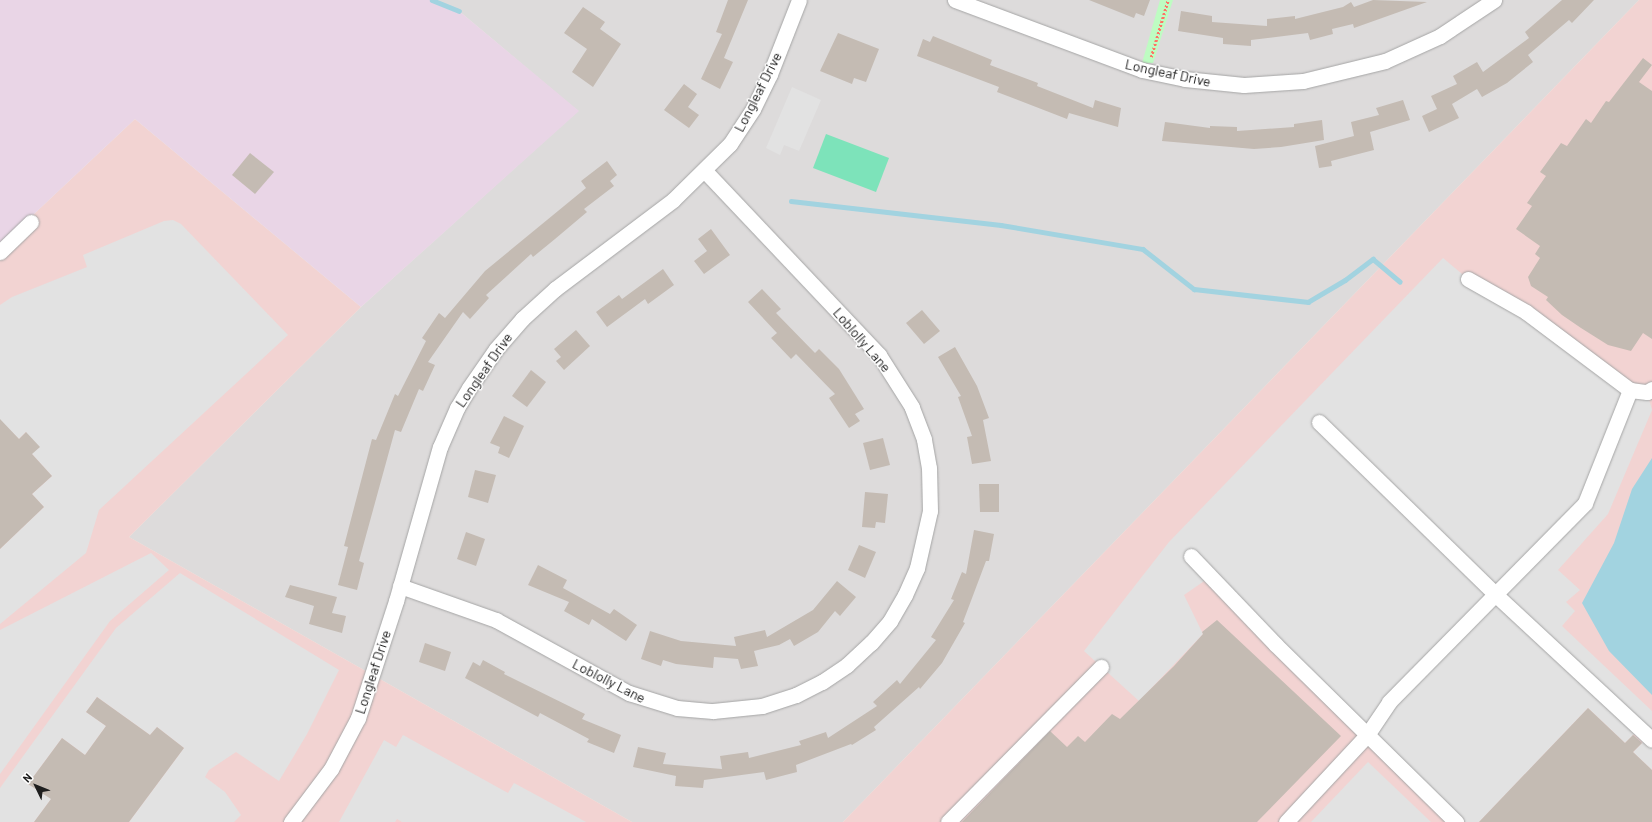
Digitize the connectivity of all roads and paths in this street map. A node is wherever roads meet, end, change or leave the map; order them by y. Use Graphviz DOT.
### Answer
graph roads {
  1 [pos="799,0"];
  2 [pos="955,0"];
  3 [pos="1168,0"];
  4 [pos="1494,0"];
  5 [pos="1151,57"];
  6 [pos="705,171"];
  7 [pos="31,222"];
  8 [pos="0,252"];
  9 [pos="1468,279"];
  10 [pos="1652,389"];
  11 [pos="1630,390"];
  12 [pos="1319,422"];
  13 [pos="1191,556"];
  14 [pos="400,586"];
  15 [pos="1495,594"];
  16 [pos="1101,667"];
  17 [pos="1367,735"];
  18 [pos="1652,740"];
  19 [pos="291,822"];
  20 [pos="948,822"];
  21 [pos="1286,822"];
  22 [pos="1456,822"];
  1 -- 6 [label="street, Longleaf Drive"];
  2 -- 4 [label="street, Longleaf Drive"];
  3 -- 5 [label="path"];
  6 -- 14 [label="street, Longleaf Drive"];
  6 -- 14 [label="street, Loblolly Lane"];
  7 -- 8 [label="street"];
  9 -- 11 [label="street"];
  10 -- 11 [label="street"];
  11 -- 15 [label="street"];
  12 -- 15 [label="street"];
  13 -- 17 [label="street"];
  14 -- 19 [label="street, Longleaf Drive"];
  15 -- 17 [label="street"];
  15 -- 18 [label="street"];
  16 -- 20 [label="street"];
  17 -- 21 [label="street"];
  17 -- 22 [label="street"];
}
